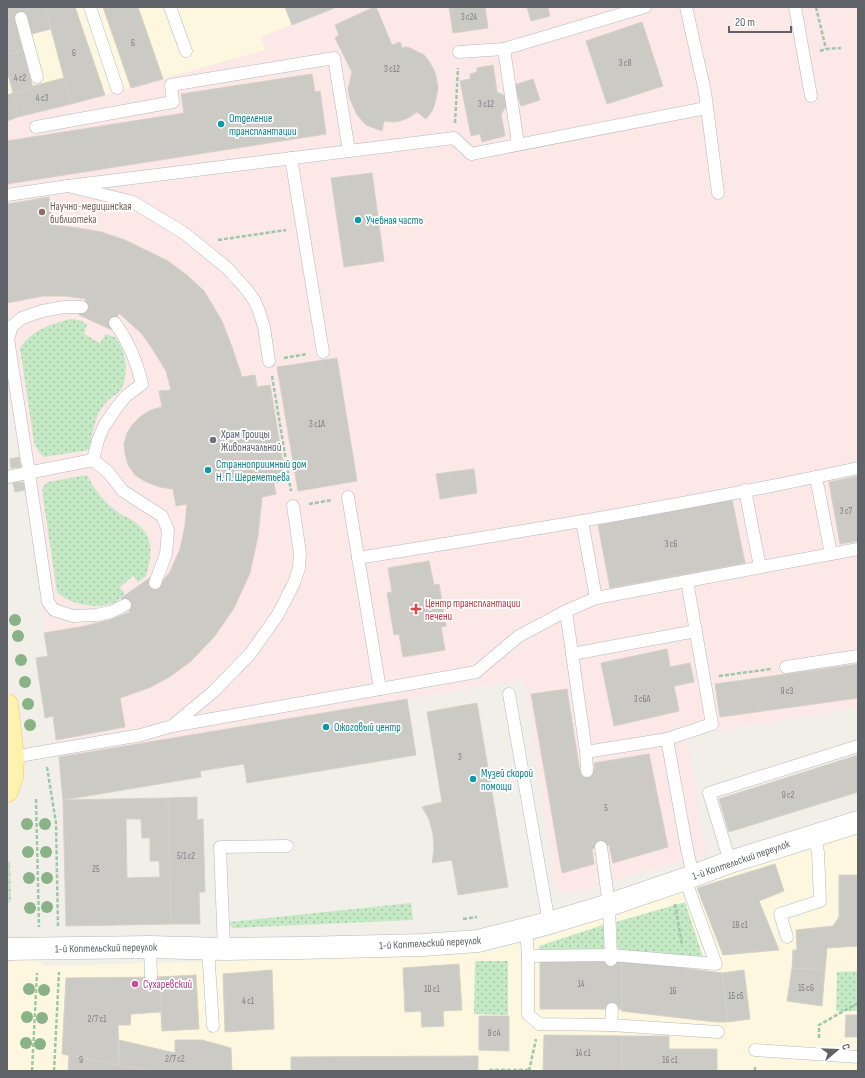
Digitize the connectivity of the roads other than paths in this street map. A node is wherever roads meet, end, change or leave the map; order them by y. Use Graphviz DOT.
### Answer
graph roads {
  1 [pos="90,7"];
  2 [pos="170,7"];
  3 [pos="645,7"];
  4 [pos="686,7"];
  5 [pos="795,7"];
  6 [pos="21,18"];
  7 [pos="504,49"];
  8 [pos="186,51"];
  9 [pos="459,52"];
  10 [pos="37,77"];
  11 [pos="117,88"];
  12 [pos="811,96"];
  13 [pos="706,108"];
  14 [pos="36,127"];
  15 [pos="518,144"];
  16 [pos="350,150"];
  17 [pos="291,158"];
  18 [pos="68,186"];
  19 [pos="718,193"];
  20 [pos="7,194"];
  21 [pos="82,307"];
  22 [pos="115,323"];
  23 [pos="323,352"];
  24 [pos="269,361"];
  25 [pos="93,460"];
  26 [pos="858,468"];
  27 [pos="29,473"];
  28 [pos="7,477"];
  29 [pos="816,477"];
  30 [pos="745,490"];
  31 [pos="348,497"];
  32 [pos="294,506"];
  33 [pos="582,521"];
  34 [pos="858,549"];
  35 [pos="831,554"];
  36 [pos="358,558"];
  37 [pos="760,567"];
  38 [pos="687,581"];
  39 [pos="155,582"];
  40 [pos="596,598"];
  41 [pos="125,605"];
  42 [pos="566,611"];
  43 [pos="696,631"];
  44 [pos="572,654"];
  45 [pos="858,656"];
  46 [pos="786,667"];
  47 [pos="380,689"];
  48 [pos="509,694"];
  49 [pos="7,705"];
  50 [pos="172,726"];
  51 [pos="667,739"];
  52 [pos="858,746"];
  53 [pos="586,752"];
  54 [pos="13,757"];
  55 [pos="587,770"];
  56 [pos="7,791"];
  57 [pos="858,822"];
  58 [pos="816,835"];
  59 [pos="287,846"];
  60 [pos="600,847"];
  61 [pos="730,862"];
  62 [pos="689,878"];
  63 [pos="609,905"];
  64 [pos="549,923"];
  65 [pos="526,929"];
  66 [pos="787,937"];
  67 [pos="150,947"];
  68 [pos="7,949"];
  69 [pos="216,949"];
  70 [pos="528,956"];
  71 [pos="611,957"];
  72 [pos="150,977"];
  73 [pos="612,1009"];
  74 [pos="611,1025"];
  75 [pos="213,1026"];
  76 [pos="718,1032"];
  77 [pos="756,1050"];
  78 [pos="858,1057"];
  1 -- 11 [label="lane"];
  2 -- 8 [label="lane"];
  3 -- 7 [label="lane"];
  4 -- 13 [label="lane"];
  5 -- 12 [label="lane"];
  6 -- 10 [label="lane"];
  7 -- 9 [label="lane"];
  7 -- 15 [label="lane"];
  13 -- 15 [label="lane"];
  13 -- 19 [label="lane"];
  14 -- 16 [label="lane"];
  15 -- 16 [label="lane"];
  16 -- 17 [label="lane"];
  17 -- 18 [label="lane"];
  17 -- 23 [label="lane"];
  18 -- 20 [label="lane"];
  18 -- 24 [label="lane"];
  21 -- 27 [label="lane"];
  22 -- 25 [label="lane"];
  25 -- 27 [label="lane"];
  25 -- 39 [label="lane"];
  26 -- 29 [label="lane"];
  27 -- 28 [label="lane"];
  27 -- 41 [label="lane"];
  29 -- 30 [label="lane"];
  29 -- 35 [label="lane"];
  30 -- 33 [label="lane"];
  30 -- 37 [label="lane"];
  31 -- 36 [label="lane"];
  32 -- 50 [label="lane"];
  33 -- 36 [label="lane"];
  33 -- 40 [label="lane"];
  34 -- 35 [label="lane"];
  35 -- 37 [label="lane"];
  36 -- 47 [label="lane"];
  37 -- 38 [label="lane"];
  38 -- 40 [label="lane"];
  38 -- 43 [label="lane"];
  40 -- 42 [label="lane"];
  42 -- 44 [label="lane"];
  42 -- 47 [label="lane"];
  43 -- 44 [label="lane"];
  43 -- 51 [label="lane"];
  44 -- 53 [label="lane"];
  45 -- 46 [label="lane"];
  47 -- 50 [label="lane"];
  48 -- 64 [label="lane"];
  49 -- 54 [label="main road"];
  50 -- 54 [label="lane"];
  51 -- 53 [label="lane"];
  51 -- 62 [label="lane"];
  52 -- 61 [label="lane"];
  53 -- 55 [label="lane"];
  54 -- 56 [label="main road"];
  57 -- 58 [label="street, 1-й Коптельский переулок"];
  58 -- 61 [label="street, 1-й Коптельский переулок"];
  58 -- 66 [label="lane"];
  59 -- 69 [label="lane"];
  60 -- 63 [label="lane"];
  61 -- 62 [label="street, 1-й Коптельский переулок"];
  62 -- 63 [label="street, 1-й Коптельский переулок"];
  62 -- 71 [label="lane"];
  63 -- 64 [label="street, 1-й Коптельский переулок"];
  63 -- 71 [label="lane"];
  64 -- 65 [label="street, 1-й Коптельский переулок"];
  65 -- 69 [label="street, 1-й Коптельский переулок"];
  65 -- 70 [label="lane"];
  67 -- 68 [label="street, 1-й Коптельский переулок"];
  67 -- 69 [label="street, 1-й Коптельский переулок"];
  67 -- 72 [label="lane"];
  69 -- 75 [label="lane"];
  70 -- 71 [label="lane"];
  70 -- 74 [label="lane"];
  73 -- 74 [label="lane"];
  74 -- 76 [label="lane"];
  77 -- 78 [label="lane"];
}
